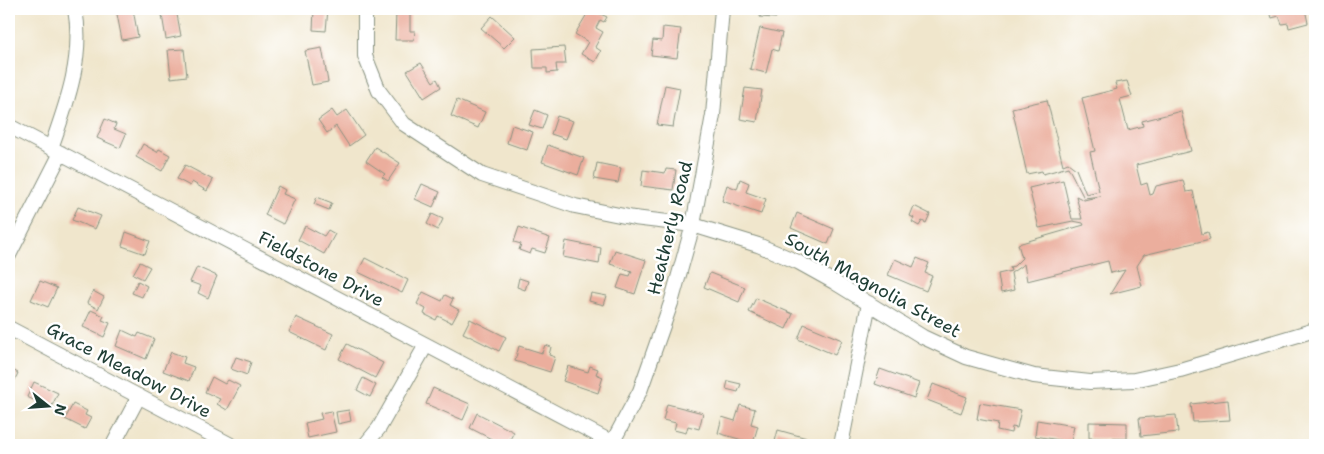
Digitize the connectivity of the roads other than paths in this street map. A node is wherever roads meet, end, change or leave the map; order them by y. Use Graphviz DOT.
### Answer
graph roads {
  1 [pos="75,9"];
  2 [pos="365,9"];
  3 [pos="722,9"];
  4 [pos="9,126"];
  5 [pos="56,151"];
  6 [pos="693,225"];
  7 [pos="9,255"];
  8 [pos="869,303"];
  9 [pos="9,328"];
  10 [pos="1315,330"];
  11 [pos="426,345"];
  12 [pos="139,396"];
  13 [pos="113,445"];
  14 [pos="231,445"];
  15 [pos="365,445"];
  16 [pos="614,445"];
  17 [pos="841,445"];
  1 -- 5 [label="street"];
  2 -- 6 [label="street, South Magnolia Street"];
  3 -- 6 [label="street, Heatherly Road"];
  4 -- 5 [label="street, Fieldstone Drive"];
  5 -- 7 [label="street"];
  5 -- 11 [label="street, Fieldstone Drive"];
  6 -- 8 [label="street, South Magnolia Street"];
  6 -- 16 [label="street, Heatherly Road"];
  8 -- 10 [label="street, South Magnolia Street"];
  8 -- 17 [label="street"];
  9 -- 12 [label="street, Grace Meadow Drive"];
  11 -- 15 [label="street"];
  11 -- 16 [label="street, Fieldstone Drive"];
  12 -- 13 [label="street"];
  12 -- 14 [label="street, Grace Meadow Drive"];
}
